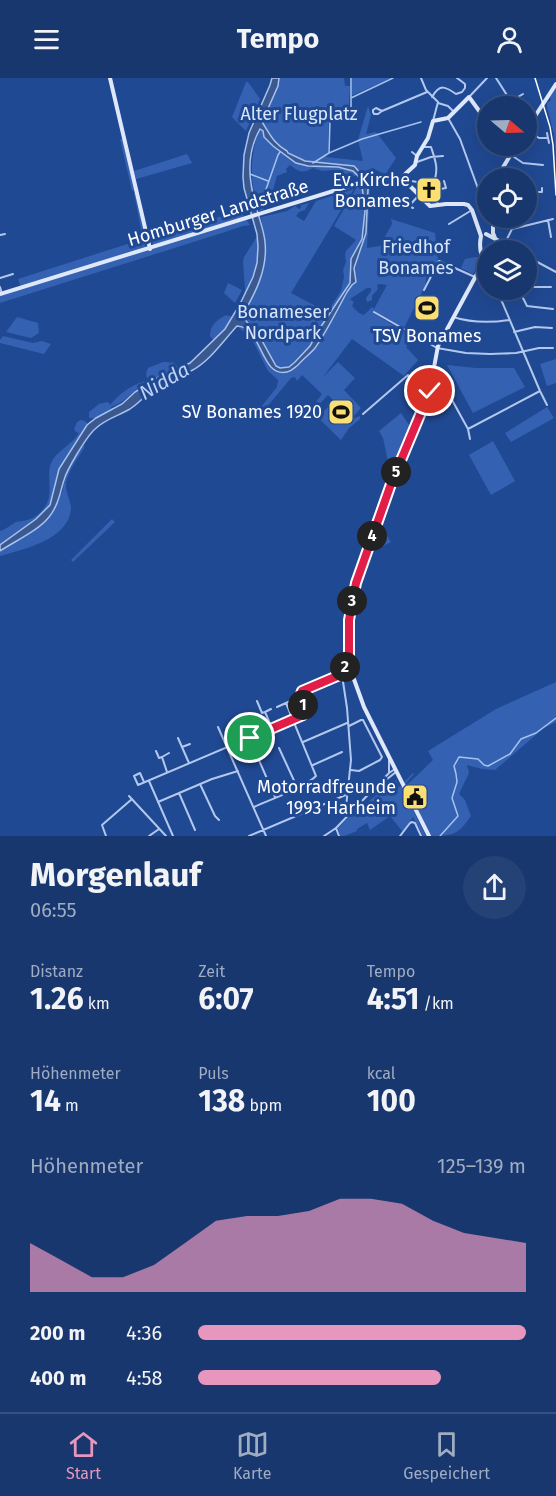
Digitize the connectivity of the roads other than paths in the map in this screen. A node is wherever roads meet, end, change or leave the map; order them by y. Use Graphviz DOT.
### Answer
graph roads {
  1 [pos="110,78"];
  2 [pos="421,78"];
  3 [pos="458,78"];
  4 [pos="487,78"];
  5 [pos="496,78"];
  6 [pos="426,80"];
  7 [pos="423,83"];
  8 [pos="556,84"];
  9 [pos="427,92"];
  10 [pos="523,94"];
  11 [pos="508,96"];
  12 [pos="520,96"];
  13 [pos="432,97"];
  14 [pos="469,97"];
  15 [pos="438,103"];
  16 [pos="477,108"];
  17 [pos="382,111"];
  18 [pos="454,112"];
  19 [pos="537,113"];
  20 [pos="448,118"];
  21 [pos="433,122"];
  22 [pos="548,133"];
  23 [pos="537,136"];
  24 [pos="548,138"];
  25 [pos="549,143"];
  26 [pos="423,147"];
  27 [pos="412,152"];
  28 [pos="417,156"];
  29 [pos="434,156"];
  30 [pos="443,156"];
  31 [pos="511,156"];
  32 [pos="416,162"];
  33 [pos="541,163"];
  34 [pos="401,180"];
  35 [pos="444,181"];
  36 [pos="433,185"];
  37 [pos="477,186"];
  38 [pos="542,188"];
  39 [pos="435,190"];
  40 [pos="537,192"];
  41 [pos="419,195"];
  42 [pos="438,205"];
  43 [pos="413,208"];
  44 [pos="472,210"];
  45 [pos="553,219"];
  46 [pos="548,220"];
  47 [pos="449,224"];
  48 [pos="491,228"];
  49 [pos="493,228"];
  50 [pos="5,234"];
  51 [pos="0,235"];
  52 [pos="484,235"];
  53 [pos="551,237"];
  54 [pos="495,238"];
  55 [pos="482,240"];
  56 [pos="502,240"];
  57 [pos="506,240"];
  58 [pos="150,249"];
  59 [pos="537,262"];
  60 [pos="556,272"];
  61 [pos="13,274"];
  62 [pos="477,274"];
  63 [pos="475,277"];
  64 [pos="0,278"];
  65 [pos="537,286"];
  66 [pos="0,287"];
  67 [pos="551,287"];
  68 [pos="424,291"];
  69 [pos="1,294"];
  70 [pos="501,300"];
  71 [pos="524,300"];
  72 [pos="551,310"];
  73 [pos="374,312"];
  74 [pos="453,316"];
  75 [pos="509,320"];
  76 [pos="547,327"];
  77 [pos="552,328"];
  78 [pos="514,332"];
  79 [pos="547,332"];
  80 [pos="437,348"];
  81 [pos="554,348"];
  82 [pos="522,351"];
  83 [pos="434,368"];
  84 [pos="430,391"];
  85 [pos="540,391"];
  86 [pos="547,405"];
  87 [pos="363,414"];
  88 [pos="468,429"];
  89 [pos="470,439"];
  90 [pos="346,672"];
  91 [pos="295,699"];
  92 [pos="257,701"];
  93 [pos="286,703"];
  94 [pos="277,707"];
  95 [pos="271,709"];
  96 [pos="265,712"];
  97 [pos="253,718"];
  98 [pos="293,719"];
  99 [pos="243,722"];
  100 [pos="349,724"];
  101 [pos="236,725"];
  102 [pos="218,727"];
  103 [pos="272,728"];
  104 [pos="178,738"];
  105 [pos="250,738"];
  106 [pos="303,742"];
  107 [pos="190,744"];
  108 [pos="182,747"];
  109 [pos="227,747"];
  110 [pos="279,748"];
  111 [pos="156,751"];
  112 [pos="342,752"];
  113 [pos="170,753"];
  114 [pos="162,757"];
  115 [pos="388,757"];
  116 [pos="258,759"];
  117 [pos="189,763"];
  118 [pos="313,765"];
  119 [pos="351,770"];
  120 [pos="238,771"];
  121 [pos="396,771"];
  122 [pos="167,772"];
  123 [pos="389,773"];
  124 [pos="148,780"];
  125 [pos="144,782"];
  126 [pos="200,784"];
  127 [pos="379,784"];
  128 [pos="297,788"];
  129 [pos="179,793"];
  130 [pos="348,794"];
  131 [pos="275,797"];
  132 [pos="158,802"];
  133 [pos="254,807"];
  134 [pos="350,814"];
  135 [pos="219,820"];
  136 [pos="159,828"];
  137 [pos="336,828"];
  138 [pos="195,830"];
  139 [pos="263,830"];
  140 [pos="428,834"];
  141 [pos="106,836"];
  142 [pos="149,836"];
  143 [pos="166,836"];
  144 [pos="173,836"];
  145 [pos="249,836"];
  146 [pos="266,836"];
  147 [pos="324,836"];
  148 [pos="339,836"];
  149 [pos="400,836"];
  150 [pos="421,836"];
  1 -- 58 [label="street"];
  2 -- 7 [label="street"];
  3 -- 13 [label="street"];
  4 -- 14 [label="street"];
  5 -- 11 [label="street"];
  6 -- 7 [label="street"];
  7 -- 9 [label="street"];
  8 -- 19 [label="street"];
  9 -- 13 [label="street"];
  9 -- 17 [label="street"];
  10 -- 12 [label="street"];
  13 -- 15 [label="street"];
  14 -- 16 [label="street"];
  14 -- 18 [label="street"];
  15 -- 18 [label="street"];
  15 -- 21 [label="street"];
  18 -- 20 [label="street"];
  20 -- 21 [label="street"];
  20 -- 37 [label="street"];
  21 -- 26 [label="street"];
  22 -- 24 [label="street"];
  23 -- 24 [label="street"];
  24 -- 25 [label="street"];
  26 -- 28 [label="street"];
  26 -- 29 [label="street"];
  27 -- 28 [label="street"];
  28 -- 32 [label="street"];
  29 -- 30 [label="street"];
  29 -- 32 [label="street"];
  29 -- 36 [label="street"];
  31 -- 33 [label="street"];
  32 -- 34 [label="street"];
  34 -- 36 [label="street, Homburger Landstraße"];
  34 -- 41 [label="street"];
  34 -- 58 [label="street, Homburger Landstraße"];
  35 -- 39 [label="street"];
  36 -- 39 [label="street"];
  38 -- 40 [label="street"];
  39 -- 42 [label="street"];
  41 -- 42 [label="street"];
  41 -- 43 [label="street"];
  42 -- 44 [label="street"];
  44 -- 47 [label="street"];
  44 -- 52 [label="street"];
  45 -- 46 [label="street"];
  46 -- 53 [label="street"];
  46 -- 57 [label="street"];
  48 -- 52 [label="street"];
  49 -- 54 [label="street"];
  50 -- 51 [label="street"];
  52 -- 54 [label="street"];
  52 -- 55 [label="street"];
  54 -- 56 [label="street"];
  58 -- 69 [label="street, Homburger Landstraße"];
  59 -- 60 [label="street"];
  61 -- 64 [label="street"];
  62 -- 63 [label="street"];
  63 -- 68 [label="street"];
  63 -- 74 [label="street"];
  65 -- 67 [label="street"];
  66 -- 69 [label="street"];
  70 -- 75 [label="street"];
  71 -- 72 [label="street"];
  73 -- 80 [label="street"];
  74 -- 75 [label="street"];
  74 -- 80 [label="street"];
  75 -- 78 [label="street"];
  76 -- 77 [label="street"];
  76 -- 78 [label="street"];
  76 -- 79 [label="street"];
  78 -- 82 [label="street"];
  80 -- 82 [label="street"];
  80 -- 83 [label="street"];
  81 -- 82 [label="street"];
  82 -- 85 [label="street"];
  83 -- 84 [label="street"];
  83 -- 88 [label="street"];
  84 -- 87 [label="street"];
  84 -- 90 [label="street"];
  85 -- 86 [label="street"];
  85 -- 88 [label="street"];
  88 -- 89 [label="street"];
  90 -- 98 [label="street"];
  90 -- 100 [label="street"];
  90 -- 115 [label="street"];
  91 -- 93 [label="street"];
  92 -- 96 [label="street"];
  93 -- 94 [label="street"];
  93 -- 98 [label="street"];
  95 -- 96 [label="street"];
  96 -- 103 [label="street"];
  97 -- 99 [label="street"];
  98 -- 103 [label="street"];
  98 -- 106 [label="street"];
  99 -- 101 [label="street"];
  99 -- 105 [label="street"];
  100 -- 106 [label="street"];
  100 -- 119 [label="street"];
  100 -- 119 [label="street"];
  102 -- 109 [label="street"];
  103 -- 105 [label="street"];
  104 -- 108 [label="street"];
  105 -- 109 [label="street"];
  106 -- 118 [label="street"];
  107 -- 108 [label="street"];
  108 -- 117 [label="street"];
  109 -- 117 [label="street"];
  109 -- 120 [label="street"];
  110 -- 128 [label="street"];
  111 -- 114 [label="street"];
  112 -- 118 [label="street"];
  113 -- 114 [label="street"];
  114 -- 122 [label="street"];
  115 -- 121 [label="street"];
  115 -- 123 [label="street"];
  116 -- 131 [label="street"];
  117 -- 122 [label="street"];
  118 -- 128 [label="street"];
  119 -- 130 [label="street"];
  120 -- 126 [label="street"];
  120 -- 133 [label="street"];
  121 -- 123 [label="street"];
  121 -- 127 [label="street"];
  121 -- 140 [label="street"];
  122 -- 124 [label="street"];
  123 -- 127 [label="street"];
  124 -- 125 [label="street"];
  124 -- 132 [label="street"];
  126 -- 129 [label="street"];
  126 -- 135 [label="street"];
  127 -- 134 [label="street"];
  128 -- 131 [label="street"];
  129 -- 132 [label="street"];
  129 -- 138 [label="street"];
  130 -- 134 [label="street"];
  130 -- 139 [label="street"];
  131 -- 133 [label="street"];
  132 -- 144 [label="street"];
  133 -- 139 [label="street"];
  134 -- 137 [label="street"];
  136 -- 141 [label="street"];
  136 -- 142 [label="street"];
  136 -- 143 [label="street"];
  137 -- 147 [label="street"];
  137 -- 148 [label="street"];
  139 -- 145 [label="street"];
  139 -- 146 [label="street"];
  149 -- 150 [label="street"];
}
